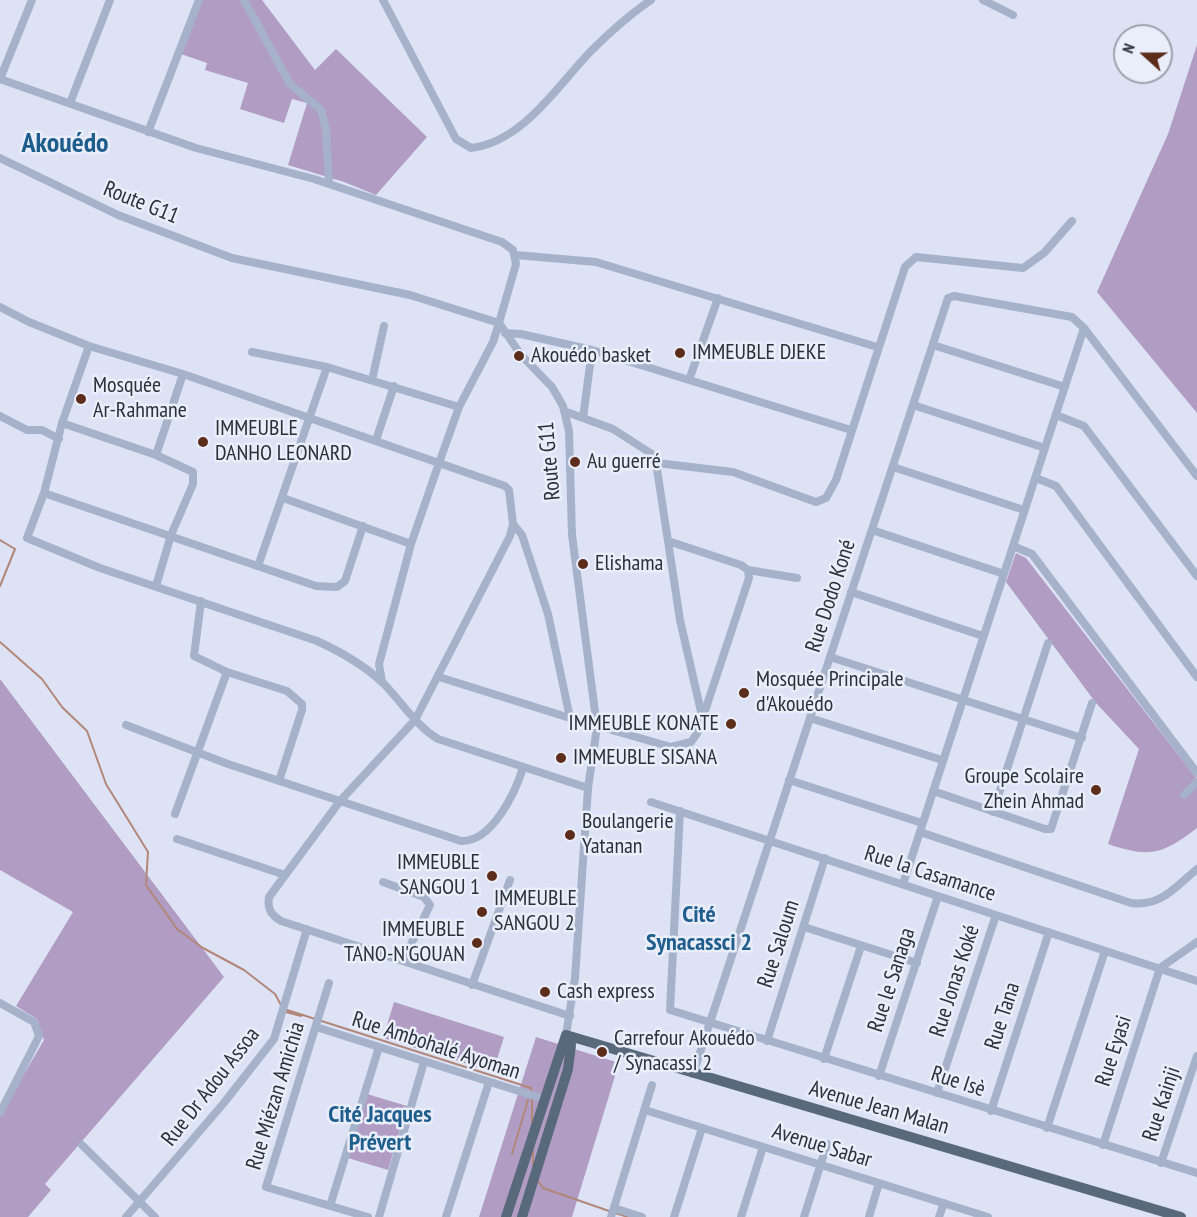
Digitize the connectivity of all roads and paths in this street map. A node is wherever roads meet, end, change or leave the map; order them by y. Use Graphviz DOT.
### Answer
graph roads {
  1 [pos="32,0"];
  2 [pos="110,0"];
  3 [pos="199,0"];
  4 [pos="244,0"];
  5 [pos="383,0"];
  6 [pos="651,0"];
  7 [pos="983,0"];
  8 [pos="1013,15"];
  9 [pos="0,79"];
  10 [pos="70,103"];
  11 [pos="148,132"];
  12 [pos="0,158"];
  13 [pos="329,184"];
  14 [pos="1072,221"];
  15 [pos="516,255"];
  16 [pos="717,298"];
  17 [pos="0,307"];
  18 [pos="499,323"];
  19 [pos="384,326"];
  20 [pos="1084,327"];
  21 [pos="505,333"];
  22 [pos="933,345"];
  23 [pos="89,346"];
  24 [pos="877,347"];
  25 [pos="592,351"];
  26 [pos="252,352"];
  27 [pos="327,367"];
  28 [pos="183,374"];
  29 [pos="372,380"];
  30 [pos="689,380"];
  31 [pos="394,386"];
  32 [pos="1065,387"];
  33 [pos="913,405"];
  34 [pos="459,407"];
  35 [pos="564,411"];
  36 [pos="1056,415"];
  37 [pos="0,416"];
  38 [pos="309,418"];
  39 [pos="583,418"];
  40 [pos="62,423"];
  41 [pos="851,430"];
  42 [pos="59,439"];
  43 [pos="376,440"];
  44 [pos="1045,448"];
  45 [pos="156,455"];
  46 [pos="439,463"];
  47 [pos="657,463"];
  48 [pos="893,466"];
  49 [pos="1197,476"];
  50 [pos="1036,478"];
  51 [pos="45,493"];
  52 [pos="283,498"];
  53 [pos="1024,510"];
  54 [pos="513,524"];
  55 [pos="363,526"];
  56 [pos="872,530"];
  57 [pos="171,535"];
  58 [pos="668,541"];
  59 [pos="411,544"];
  60 [pos="1013,546"];
  61 [pos="258,566"];
  62 [pos="748,570"];
  63 [pos="1004,574"];
  64 [pos="1197,576"];
  65 [pos="797,578"];
  66 [pos="156,586"];
  67 [pos="852,592"];
  68 [pos="201,601"];
  69 [pos="983,636"];
  70 [pos="1048,643"];
  71 [pos="830,657"];
  72 [pos="226,672"];
  73 [pos="439,677"];
  74 [pos="1197,677"];
  75 [pos="382,682"];
  76 [pos="963,698"];
  77 [pos="1092,703"];
  78 [pos="702,716"];
  79 [pos="570,718"];
  80 [pos="810,718"];
  81 [pos="1024,718"];
  82 [pos="415,720"];
  83 [pos="126,725"];
  84 [pos="597,727"];
  85 [pos="1082,738"];
  86 [pos="198,752"];
  87 [pos="942,760"];
  88 [pos="523,768"];
  89 [pos="1197,773"];
  90 [pos="789,780"];
  91 [pos="279,781"];
  92 [pos="1197,782"];
  93 [pos="588,788"];
  94 [pos="933,791"];
  95 [pos="1184,795"];
  96 [pos="340,801"];
  97 [pos="651,802"];
  98 [pos="680,811"];
  99 [pos="993,812"];
  100 [pos="175,814"];
  101 [pos="922,823"];
  102 [pos="920,832"];
  103 [pos="177,839"];
  104 [pos="770,840"];
  105 [pos="825,858"];
  106 [pos="1197,869"];
  107 [pos="285,875"];
  108 [pos="510,880"];
  109 [pos="383,882"];
  110 [pos="903,884"];
  111 [pos="938,896"];
  112 [pos="996,915"];
  113 [pos="804,927"];
  114 [pos="307,929"];
  115 [pos="1049,932"];
  116 [pos="1197,942"];
  117 [pos="861,946"];
  118 [pos="1105,951"];
  119 [pos="403,962"];
  120 [pos="917,963"];
  121 [pos="1160,968"];
  122 [pos="1197,981"];
  123 [pos="329,983"];
  124 [pos="472,985"];
  125 [pos="0,1003"];
  126 [pos="570,1016"];
  127 [pos="710,1023"];
  128 [pos="316,1026"];
  129 [pos="566,1035"];
  130 [pos="766,1041"];
  131 [pos="379,1047"];
  132 [pos="1197,1056"];
  133 [pos="824,1059"];
  134 [pos="424,1062"];
  135 [pos="693,1074"];
  136 [pos="879,1076"];
  137 [pos="489,1082"];
  138 [pos="652,1085"];
  139 [pos="937,1093"];
  140 [pos="544,1099"];
  141 [pos="645,1110"];
  142 [pos="991,1111"];
  143 [pos="0,1113"];
  144 [pos="702,1128"];
  145 [pos="1047,1128"];
  146 [pos="827,1144"];
  147 [pos="82,1145"];
  148 [pos="1103,1145"];
  149 [pos="763,1147"];
  150 [pos="1161,1163"];
  151 [pos="821,1165"];
  152 [pos="1197,1173"];
  153 [pos="879,1183"];
  154 [pos="139,1202"];
  155 [pos="944,1203"];
  156 [pos="330,1206"];
  157 [pos="612,1213"];
  158 [pos="126,1217"];
  159 [pos="155,1217"];
  160 [pos="368,1217"];
  161 [pos="378,1217"];
  162 [pos="446,1217"];
  163 [pos="506,1217"];
  164 [pos="522,1217"];
  165 [pos="642,1217"];
  166 [pos="674,1217"];
  167 [pos="741,1217"];
  168 [pos="804,1217"];
  169 [pos="869,1217"];
  170 [pos="939,1217"];
  171 [pos="988,1217"];
  172 [pos="1180,1217"];
  1 -- 9 [label="street"];
  2 -- 10 [label="street"];
  3 -- 11 [label="street"];
  4 -- 13 [label="street"];
  5 -- 6 [label="street"];
  7 -- 8 [label="street"];
  9 -- 10 [label="street"];
  10 -- 11 [label="street"];
  11 -- 13 [label="street"];
  12 -- 18 [label="street, Route G11"];
  13 -- 15 [label="street"];
  14 -- 24 [label="street"];
  15 -- 16 [label="street"];
  15 -- 18 [label="street"];
  16 -- 24 [label="street"];
  16 -- 30 [label="street"];
  17 -- 23 [label="street"];
  18 -- 21 [label="street, Route G11"];
  18 -- 34 [label="street"];
  19 -- 29 [label="street"];
  20 -- 22 [label="street, Rue Dodo Koné"];
  20 -- 32 [label="street"];
  20 -- 49 [label="street"];
  21 -- 25 [label="street"];
  21 -- 35 [label="street, Route G11"];
  22 -- 32 [label="street"];
  22 -- 33 [label="street, Rue Dodo Koné"];
  23 -- 28 [label="street"];
  23 -- 40 [label="street"];
  24 -- 41 [label="street"];
  25 -- 30 [label="street"];
  25 -- 39 [label="street"];
  26 -- 27 [label="street"];
  27 -- 29 [label="street"];
  27 -- 38 [label="street"];
  28 -- 38 [label="street"];
  28 -- 45 [label="street"];
  29 -- 31 [label="street"];
  30 -- 41 [label="street"];
  31 -- 34 [label="street"];
  31 -- 43 [label="street"];
  32 -- 36 [label="street"];
  33 -- 44 [label="street"];
  33 -- 48 [label="street, Rue Dodo Koné"];
  34 -- 46 [label="street"];
  35 -- 39 [label="street"];
  35 -- 84 [label="street, Route G11"];
  36 -- 44 [label="street"];
  36 -- 64 [label="street"];
  37 -- 42 [label="street"];
  38 -- 43 [label="street"];
  38 -- 52 [label="street"];
  39 -- 47 [label="street"];
  40 -- 42 [label="street"];
  40 -- 45 [label="street"];
  41 -- 47 [label="street"];
  42 -- 51 [label="street"];
  43 -- 46 [label="street"];
  44 -- 50 [label="street"];
  45 -- 57 [label="street"];
  46 -- 54 [label="street"];
  46 -- 59 [label="street"];
  47 -- 58 [label="street"];
  48 -- 53 [label="street"];
  48 -- 56 [label="street, Rue Dodo Koné"];
  50 -- 53 [label="street"];
  50 -- 74 [label="street"];
  51 -- 57 [label="street"];
  51 -- 66 [label="street"];
  52 -- 55 [label="street"];
  52 -- 61 [label="street"];
  53 -- 60 [label="street"];
  54 -- 73 [label="street"];
  54 -- 79 [label="street"];
  55 -- 59 [label="street"];
  55 -- 61 [label="street"];
  56 -- 63 [label="street"];
  56 -- 67 [label="street, Rue Dodo Koné"];
  57 -- 61 [label="street"];
  57 -- 66 [label="street"];
  58 -- 62 [label="street"];
  58 -- 78 [label="street"];
  59 -- 75 [label="street"];
  60 -- 63 [label="street"];
  60 -- 89 [label="street"];
  62 -- 65 [label="street"];
  62 -- 78 [label="street"];
  63 -- 69 [label="street"];
  66 -- 68 [label="street"];
  67 -- 69 [label="street"];
  67 -- 71 [label="street, Rue Dodo Koné"];
  68 -- 72 [label="street"];
  68 -- 75 [label="street"];
  69 -- 76 [label="street"];
  70 -- 81 [label="street"];
  71 -- 76 [label="street"];
  71 -- 80 [label="street, Rue Dodo Koné"];
  72 -- 86 [label="street"];
  72 -- 91 [label="street"];
  73 -- 79 [label="street"];
  73 -- 82 [label="street"];
  75 -- 82 [label="street"];
  76 -- 81 [label="street"];
  76 -- 87 [label="street"];
  77 -- 85 [label="street"];
  78 -- 84 [label="street"];
  79 -- 84 [label="street"];
  80 -- 87 [label="street"];
  80 -- 90 [label="street, Rue Dodo Koné"];
  81 -- 85 [label="street"];
  81 -- 99 [label="street"];
  82 -- 88 [label="street"];
  82 -- 96 [label="street"];
  83 -- 86 [label="street"];
  84 -- 93 [label="street, Route G11"];
  85 -- 99 [label="street"];
  86 -- 91 [label="street"];
  86 -- 100 [label="street"];
  87 -- 94 [label="street"];
  88 -- 93 [label="street"];
  88 -- 96 [label="street"];
  90 -- 101 [label="street"];
  90 -- 104 [label="street, Rue Dodo Koné"];
  91 -- 96 [label="street"];
  92 -- 95 [label="street"];
  93 -- 126 [label="street, Route G11"];
  94 -- 99 [label="street"];
  94 -- 101 [label="street"];
  96 -- 107 [label="street"];
  97 -- 98 [label="street, Rue la Casamance"];
  98 -- 104 [label="street, Rue la Casamance"];
  98 -- 127 [label="street, Rue Isè"];
  101 -- 102 [label="street"];
  102 -- 106 [label="street"];
  102 -- 110 [label="street"];
  103 -- 107 [label="street"];
  104 -- 105 [label="street, Rue la Casamance"];
  104 -- 127 [label="street, Rue Dodo Koné"];
  105 -- 110 [label="street, Rue la Casamance"];
  105 -- 113 [label="street, Rue Saloum"];
  107 -- 114 [label="street"];
  108 -- 124 [label="street"];
  109 -- 119 [label="street"];
  110 -- 111 [label="street, Rue la Casamance"];
  111 -- 112 [label="street, Rue la Casamance"];
  111 -- 120 [label="street, Rue le Sanaga"];
  112 -- 115 [label="street, Rue la Casamance"];
  112 -- 139 [label="street, Rue Jonas Koké"];
  113 -- 117 [label="street"];
  113 -- 130 [label="street, Rue Saloum"];
  114 -- 119 [label="street"];
  114 -- 154 [label="street, Rue Dr Adou Assoa"];
  115 -- 118 [label="street, Rue la Casamance"];
  115 -- 142 [label="street, Rue Tana"];
  116 -- 121 [label="street"];
  117 -- 120 [label="street"];
  117 -- 133 [label="street"];
  118 -- 121 [label="street, Rue la Casamance"];
  118 -- 145 [label="street"];
  119 -- 124 [label="street"];
  120 -- 136 [label="street, Rue le Sanaga"];
  121 -- 122 [label="street, Rue la Casamance"];
  121 -- 148 [label="street, Rue Eyasi"];
  123 -- 128 [label="street, Rue Miézan Amichia"];
  124 -- 126 [label="street"];
  125 -- 143 [label="street"];
  126 -- 129 [label="street, Route G11"];
  127 -- 130 [label="street, Rue Isè"];
  127 -- 135 [label="street, Rue Dodo Koné"];
  128 -- 131 [label="street, Rue Ambohalé Ayoman"];
  128 -- 156 [label="street, Rue Miézan Amichia"];
  129 -- 135 [label="main road, Avenue Jean Malan"];
  129 -- 140 [label="main road"];
  129 -- 164 [label="main road"];
  130 -- 133 [label="street, Rue Isè"];
  131 -- 134 [label="street, Rue Ambohalé Ayoman"];
  131 -- 156 [label="street"];
  132 -- 150 [label="street, Rue Kainji"];
  133 -- 136 [label="street, Rue Isè"];
  134 -- 137 [label="street, Rue Ambohalé Ayoman"];
  134 -- 161 [label="street"];
  135 -- 172 [label="main road, Avenue Jean Malan"];
  136 -- 139 [label="street, Rue Isè"];
  137 -- 140 [label="street, Rue Ambohalé Ayoman"];
  137 -- 162 [label="street"];
  138 -- 141 [label="street"];
  139 -- 142 [label="street, Rue Isè"];
  140 -- 163 [label="main road"];
  141 -- 144 [label="street, Avenue Sabar"];
  141 -- 157 [label="street"];
  142 -- 145 [label="street, Rue Isè"];
  144 -- 149 [label="street, Avenue Sabar"];
  144 -- 166 [label="street"];
  145 -- 148 [label="street, Rue Isè"];
  146 -- 151 [label="street"];
  147 -- 154 [label="street"];
  148 -- 150 [label="street, Rue Isè"];
  149 -- 151 [label="street, Avenue Sabar"];
  149 -- 167 [label="street"];
  150 -- 152 [label="street, Rue Isè"];
  151 -- 153 [label="street, Avenue Sabar"];
  151 -- 168 [label="street"];
  153 -- 155 [label="street, Avenue Sabar"];
  153 -- 169 [label="street"];
  154 -- 158 [label="street, Rue Dr Adou Assoa"];
  154 -- 159 [label="street"];
  155 -- 170 [label="street"];
  155 -- 171 [label="street, Avenue Sabar"];
  156 -- 160 [label="street, Rue Miézan Amichia"];
  157 -- 165 [label="street"];
}
